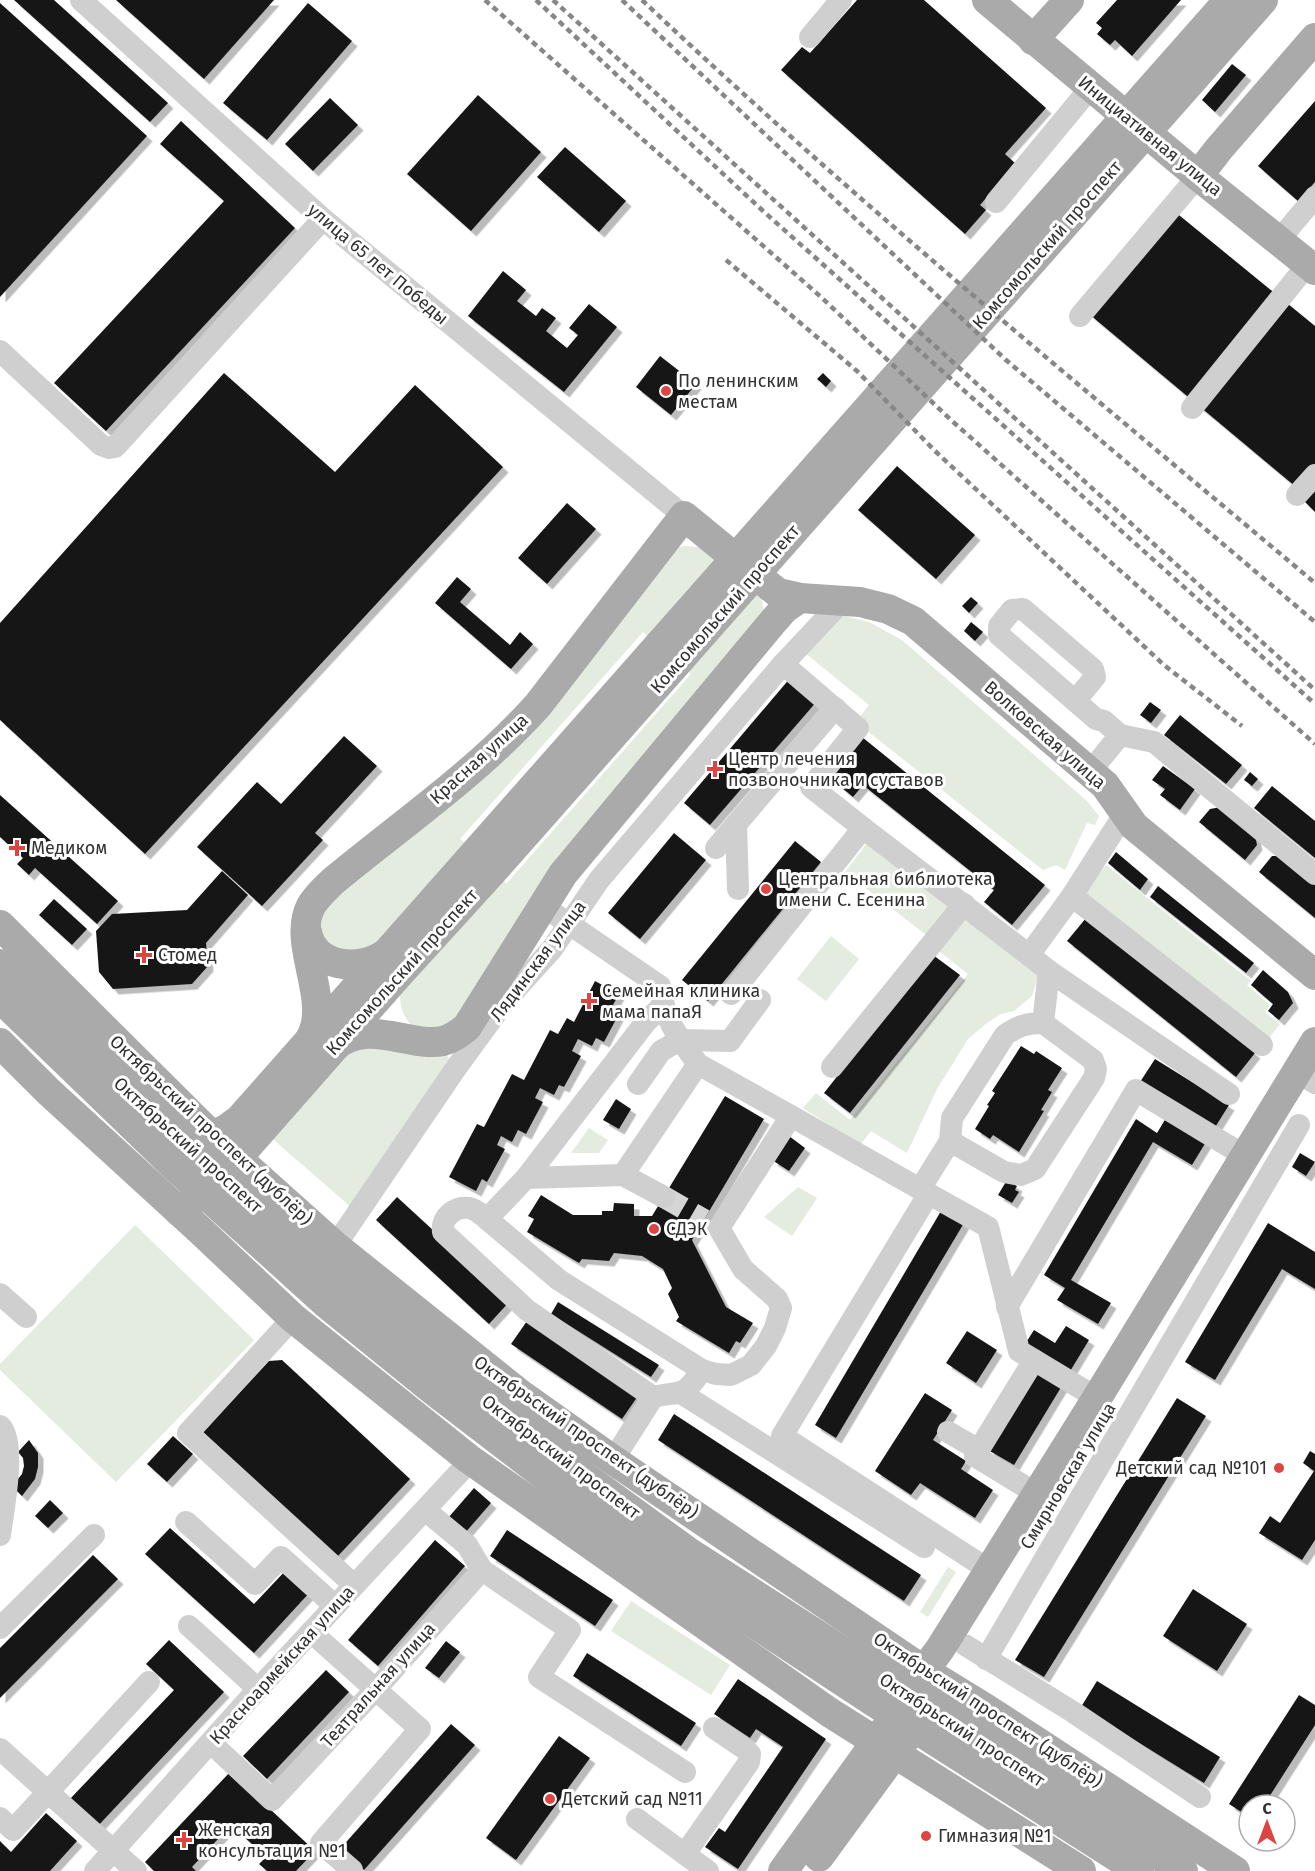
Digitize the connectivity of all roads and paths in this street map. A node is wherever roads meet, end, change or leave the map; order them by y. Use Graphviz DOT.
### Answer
graph roads {
  1 [pos="81,0"];
  2 [pos="842,0"];
  3 [pos="987,0"];
  4 [pos="1069,0"];
  5 [pos="1229,0"];
  6 [pos="1263,0"];
  7 [pos="810,37"];
  8 [pos="1315,38"];
  9 [pos="1034,39"];
  10 [pos="1091,87"];
  11 [pos="1198,176"];
  12 [pos="1315,197"];
  13 [pos="996,202"];
  14 [pos="323,219"];
  15 [pos="1279,240"];
  16 [pos="1312,267"];
  17 [pos="1080,316"];
  18 [pos="0,351"];
  19 [pos="1192,408"];
  20 [pos="1315,475"];
  21 [pos="1297,495"];
  22 [pos="684,516"];
  23 [pos="800,598"];
  24 [pos="843,600"];
  25 [pos="783,664"];
  26 [pos="1075,701"];
  27 [pos="835,708"];
  28 [pos="1120,735"];
  29 [pos="1090,772"];
  30 [pos="1125,813"];
  31 [pos="736,825"];
  32 [pos="863,828"];
  33 [pos="716,848"];
  34 [pos="484,862"];
  35 [pos="1315,874"];
  36 [pos="738,889"];
  37 [pos="1072,896"];
  38 [pos="543,904"];
  39 [pos="963,904"];
  40 [pos="568,924"];
  41 [pos="0,925"];
  42 [pos="306,929"];
  43 [pos="1029,955"];
  44 [pos="393,962"];
  45 [pos="0,964"];
  46 [pos="1049,971"];
  47 [pos="1315,975"];
  48 [pos="731,994"];
  49 [pos="0,998"];
  50 [pos="760,1000"];
  51 [pos="663,1005"];
  52 [pos="1043,1023"];
  53 [pos="419,1040"];
  54 [pos="680,1040"];
  55 [pos="1315,1042"];
  56 [pos="0,1043"];
  57 [pos="320,1045"];
  58 [pos="1262,1045"];
  59 [pos="698,1064"];
  60 [pos="832,1066"];
  61 [pos="92,1073"];
  62 [pos="1313,1078"];
  63 [pos="638,1084"];
  64 [pos="1229,1094"];
  65 [pos="790,1116"];
  66 [pos="1299,1125"];
  67 [pos="209,1133"];
  68 [pos="950,1141"];
  69 [pos="1245,1156"];
  70 [pos="237,1158"];
  71 [pos="623,1175"];
  72 [pos="526,1178"];
  73 [pos="924,1192"];
  74 [pos="664,1197"];
  75 [pos="180,1212"];
  76 [pos="487,1219"];
  77 [pos="335,1246"];
  78 [pos="0,1294"];
  79 [pos="1007,1307"];
  80 [pos="26,1317"];
  81 [pos="293,1318"];
  82 [pos="1034,1360"];
  83 [pos="702,1370"];
  84 [pos="681,1393"];
  85 [pos="520,1394"];
  86 [pos="654,1396"];
  87 [pos="1097,1398"];
  88 [pos="0,1426"];
  89 [pos="948,1431"];
  90 [pos="979,1450"];
  91 [pos="470,1460"];
  92 [pos="613,1460"];
  93 [pos="1037,1494"];
  94 [pos="425,1510"];
  95 [pos="186,1522"];
  96 [pos="0,1535"];
  97 [pos="94,1535"];
  98 [pos="482,1570"];
  99 [pos="985,1576"];
  100 [pos="354,1585"];
  101 [pos="335,1606"];
  102 [pos="189,1626"];
  103 [pos="0,1628"];
  104 [pos="311,1632"];
  105 [pos="976,1652"];
  106 [pos="925,1671"];
  107 [pos="149,1682"];
  108 [pos="258,1689"];
  109 [pos="375,1690"];
  110 [pos="714,1728"];
  111 [pos="212,1743"];
  112 [pos="886,1748"];
  113 [pos="0,1749"];
  114 [pos="984,1758"];
  115 [pos="685,1772"];
  116 [pos="48,1792"];
  117 [pos="1200,1797"];
  118 [pos="0,1818"];
  119 [pos="637,1819"];
  120 [pos="113,1851"];
  121 [pos="685,1854"];
  122 [pos="95,1871"];
  123 [pos="136,1871"];
  124 [pos="350,1871"];
  125 [pos="708,1871"];
  126 [pos="783,1871"];
  127 [pos="808,1871"];
  128 [pos="1081,1871"];
  129 [pos="1139,1871"];
  130 [pos="1183,1871"];
  131 [pos="1235,1871"];
  1 -- 14 [label="street, улица 65 лет Победы"];
  2 -- 7 [label="street"];
  3 -- 9 [label="main road, Инициативная улица"];
  4 -- 9 [label="main road"];
  5 -- 34 [label="main road, Комсомольский проспект"];
  6 -- 34 [label="main road, Комсомольский проспект"];
  8 -- 11 [label="main road"];
  9 -- 10 [label="main road, Инициативная улица"];
  10 -- 11 [label="main road, Инициативная улица"];
  10 -- 13 [label="street"];
  11 -- 15 [label="main road, Инициативная улица"];
  11 -- 17 [label="street"];
  12 -- 15 [label="street"];
  14 -- 18 [label="street"];
  14 -- 22 [label="street, улица 65 лет Победы"];
  15 -- 16 [label="main road, Инициативная улица"];
  16 -- 19 [label="street"];
  20 -- 21 [label="street"];
  22 -- 23 [label="main road, Волковская улица"];
  22 -- 42 [label="main road, Красная улица"];
  23 -- 24 [label="main road, Волковская улица"];
  23 -- 38 [label="main road, Лядинская улица"];
  24 -- 25 [label="street, Лядинская улица"];
  24 -- 29 [label="main road, Волковская улица"];
  25 -- 27 [label="street"];
  25 -- 40 [label="street, Лядинская улица"];
  26 -- 28 [label="street"];
  27 -- 31 [label="street"];
  27 -- 32 [label="street"];
  28 -- 29 [label="street"];
  28 -- 35 [label="street"];
  29 -- 30 [label="main road, Волковская улица"];
  30 -- 37 [label="street"];
  30 -- 47 [label="main road, Волковская улица"];
  31 -- 33 [label="street"];
  31 -- 36 [label="street"];
  32 -- 39 [label="street"];
  32 -- 48 [label="street"];
  34 -- 44 [label="main road, Комсомольский проспект"];
  37 -- 43 [label="street"];
  37 -- 58 [label="street"];
  38 -- 40 [label="street"];
  38 -- 53 [label="main road, Лядинская улица"];
  39 -- 43 [label="street"];
  39 -- 60 [label="street"];
  40 -- 51 [label="street"];
  40 -- 77 [label="street, Лядинская улица"];
  41 -- 67 [label="main road, Октябрьский проспект (дублёр)"];
  42 -- 44 [label="main road"];
  42 -- 57 [label="main road"];
  43 -- 46 [label="street"];
  44 -- 53 [label="main road"];
  44 -- 57 [label="main road, Комсомольский проспект"];
  45 -- 61 [label="main road, Октябрьский проспект"];
  46 -- 52 [label="street"];
  46 -- 64 [label="street"];
  49 -- 61 [label="main road, Октябрьский проспект"];
  50 -- 54 [label="street"];
  51 -- 54 [label="street"];
  51 -- 72 [label="street"];
  52 -- 68 [label="street"];
  52 -- 68 [label="street"];
  53 -- 57 [label="main road, Лядинская улица"];
  54 -- 59 [label="street"];
  54 -- 63 [label="street"];
  55 -- 69 [label="main road, Смирновская улица"];
  56 -- 75 [label="main road"];
  57 -- 67 [label="main road, Комсомольский проспект"];
  57 -- 70 [label="main road, Комсомольский проспект"];
  59 -- 65 [label="street"];
  59 -- 71 [label="street"];
  61 -- 114 [label="main road, Октябрьский проспект"];
  62 -- 105 [label="main road, Смирновская улица"];
  65 -- 73 [label="street"];
  65 -- 83 [label="street"];
  66 -- 105 [label="street"];
  67 -- 70 [label="main road, Октябрьский проспект (дублёр)"];
  68 -- 73 [label="street"];
  69 -- 79 [label="street"];
  69 -- 87 [label="main road, Смирновская улица"];
  70 -- 75 [label="main road, Комсомольский проспект"];
  70 -- 77 [label="main road, Октябрьский проспект (дублёр)"];
  71 -- 72 [label="street"];
  71 -- 74 [label="street"];
  72 -- 76 [label="street"];
  73 -- 79 [label="street"];
  73 -- 99 [label="street"];
  75 -- 81 [label="main road"];
  76 -- 83 [label="street"];
  76 -- 86 [label="street"];
  77 -- 85 [label="main road, Октябрьский проспект (дублёр)"];
  78 -- 80 [label="street"];
  79 -- 82 [label="street"];
  81 -- 91 [label="main road"];
  81 -- 100 [label="street"];
  82 -- 87 [label="street"];
  82 -- 90 [label="street"];
  83 -- 84 [label="street"];
  84 -- 86 [label="street"];
  84 -- 99 [label="street"];
  85 -- 91 [label="street"];
  85 -- 92 [label="main road, Октябрьский проспект (дублёр)"];
  86 -- 92 [label="street"];
  87 -- 93 [label="main road, Смирновская улица"];
  88 -- 96 [label="street"];
  89 -- 90 [label="street"];
  90 -- 93 [label="street"];
  91 -- 94 [label="street, Красноармейская улица"];
  91 -- 112 [label="main road"];
  92 -- 106 [label="main road, Октябрьский проспект (дублёр)"];
  93 -- 99 [label="main road, Смирновская улица"];
  94 -- 98 [label="street"];
  94 -- 100 [label="street, Красноармейская улица"];
  95 -- 101 [label="street"];
  97 -- 103 [label="street"];
  98 -- 109 [label="street, Театральная улица"];
  98 -- 115 [label="street"];
  99 -- 106 [label="main road, Смирновская улица"];
  100 -- 101 [label="street, Красноармейская улица"];
  101 -- 104 [label="street, Красноармейская улица"];
  102 -- 108 [label="street"];
  104 -- 108 [label="street, Красноармейская улица"];
  104 -- 109 [label="street"];
  105 -- 106 [label="main road, Смирновская улица"];
  105 -- 117 [label="street"];
  106 -- 112 [label="main road, Смирновская улица"];
  106 -- 131 [label="main road, Октябрьский проспект (дублёр)"];
  107 -- 116 [label="street"];
  108 -- 111 [label="street, Красноармейская улица"];
  109 -- 111 [label="street, Театральная улица"];
  109 -- 124 [label="street"];
  110 -- 121 [label="street"];
  111 -- 120 [label="street, Красноармейская улица"];
  112 -- 126 [label="main road, Смирновская улица"];
  112 -- 127 [label="main road, Смирновская улица"];
  112 -- 128 [label="main road"];
  113 -- 116 [label="street"];
  114 -- 129 [label="main road, Октябрьский проспект"];
  114 -- 130 [label="main road, Октябрьский проспект"];
  116 -- 118 [label="street"];
  116 -- 120 [label="street"];
  119 -- 121 [label="street"];
  120 -- 122 [label="street, Красноармейская улица"];
  120 -- 123 [label="street"];
  121 -- 125 [label="street"];
}
